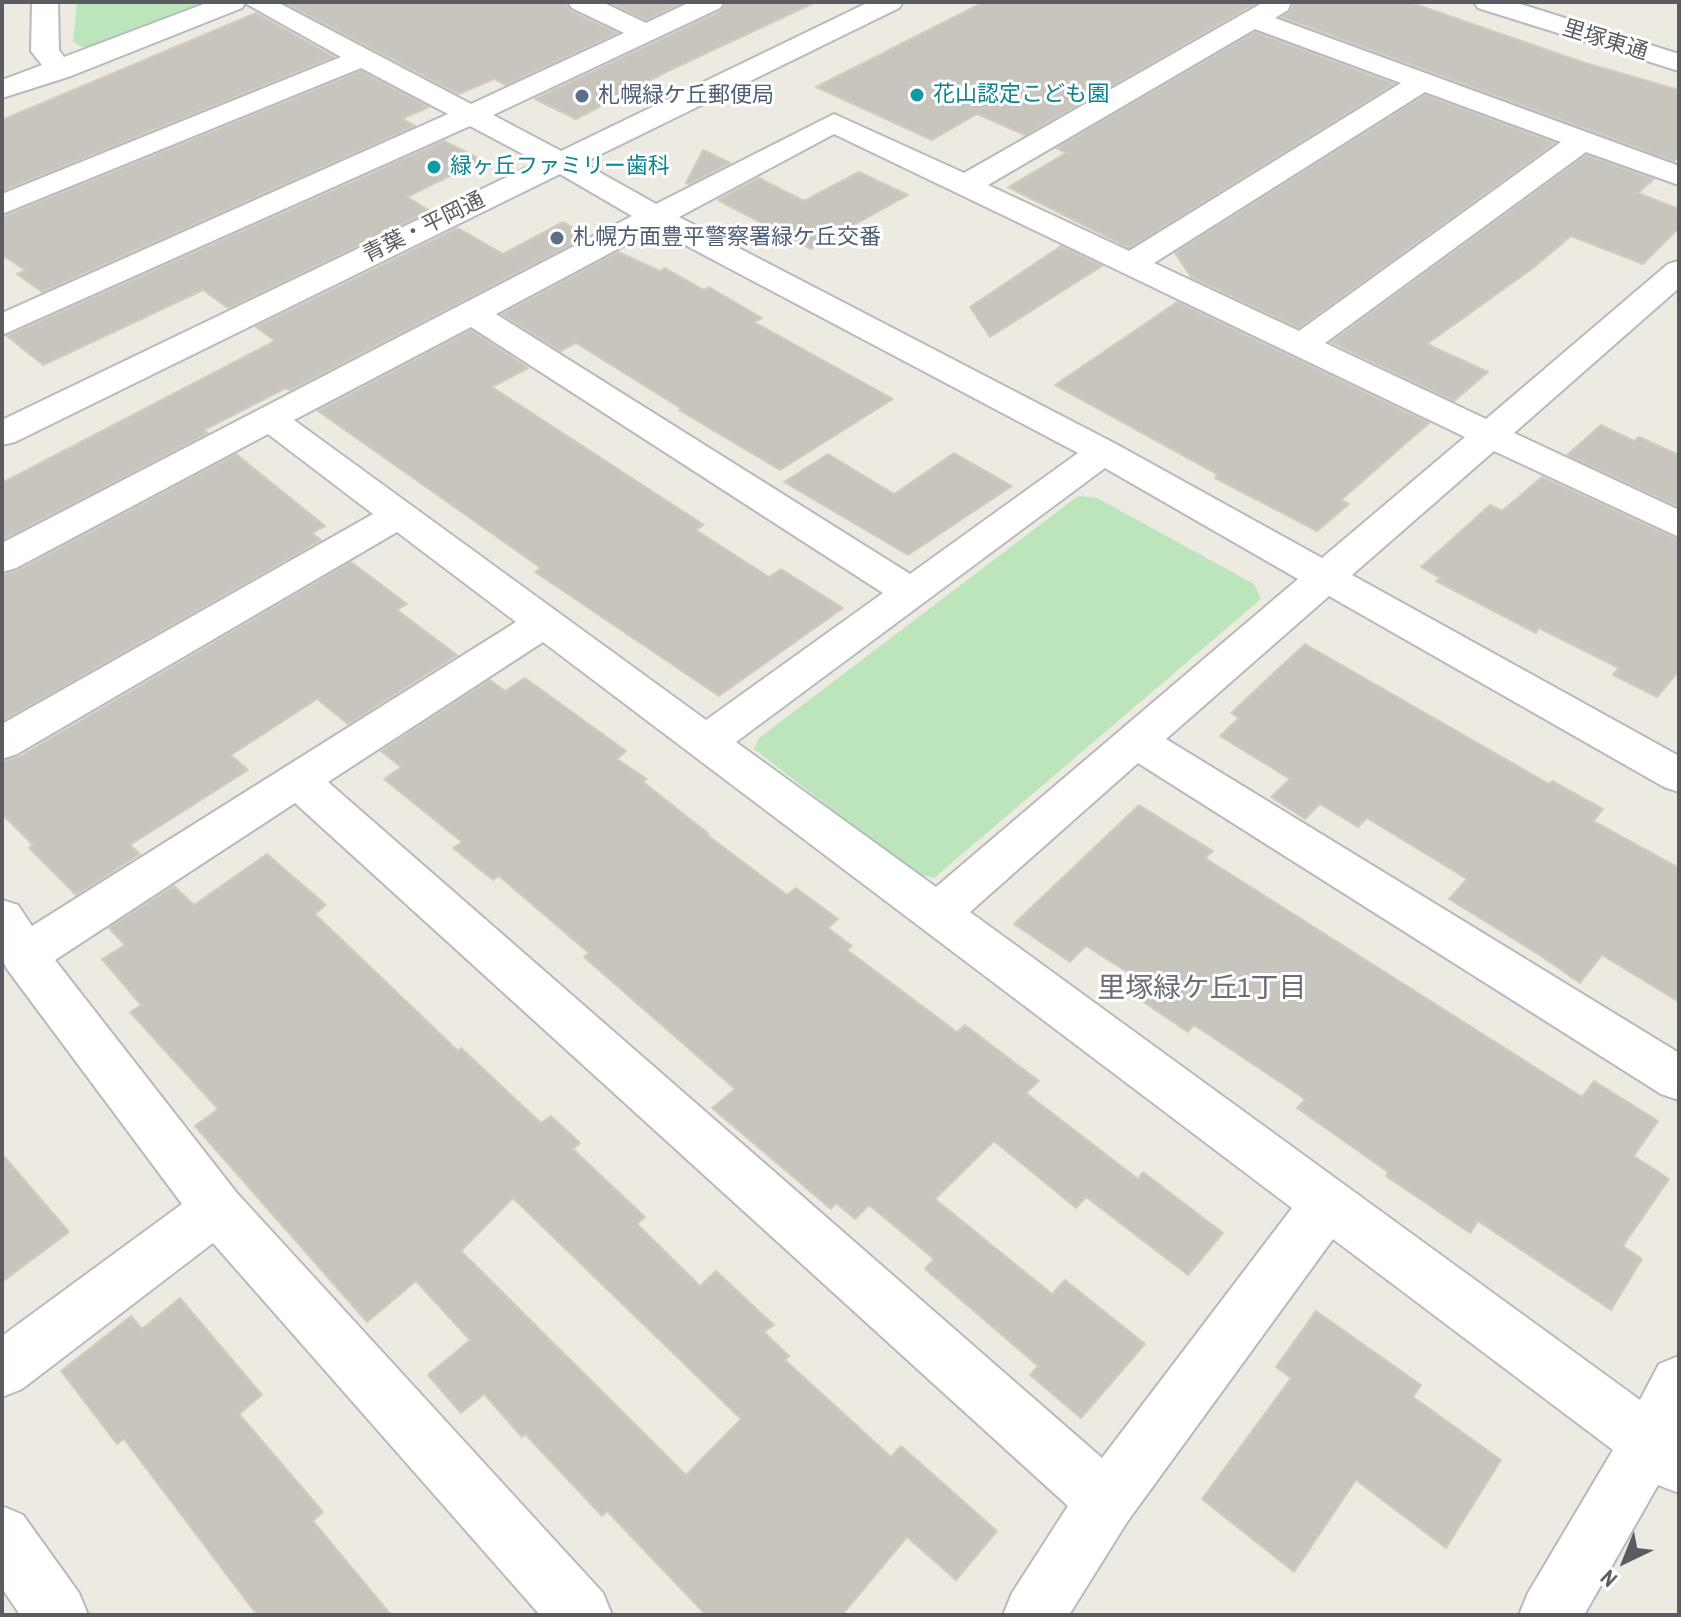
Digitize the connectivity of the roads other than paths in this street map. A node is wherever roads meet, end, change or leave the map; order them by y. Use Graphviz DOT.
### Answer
graph roads {
  1 [pos="45,2"];
  2 [pos="233,2"];
  3 [pos="257,2"];
  4 [pos="581,2"];
  5 [pos="711,2"];
  6 [pos="890,2"];
  7 [pos="1282,2"];
  8 [pos="1487,2"];
  9 [pos="1254,19"];
  10 [pos="646,33"];
  11 [pos="362,58"];
  12 [pos="1679,63"];
  13 [pos="61,70"];
  14 [pos="1421,82"];
  15 [pos="2,90"];
  16 [pos="470,115"];
  17 [pos="1582,141"];
  18 [pos="560,162"];
  19 [pos="1679,176"];
  20 [pos="966,185"];
  21 [pos="2,205"];
  22 [pos="654,216"];
  23 [pos="1131,264"];
  24 [pos="1679,271"];
  25 [pos="472,313"];
  26 [pos="2,325"];
  27 [pos="1301,345"];
  28 [pos="271,420"];
  29 [pos="2,434"];
  30 [pos="1487,434"];
  31 [pos="1103,452"];
  32 [pos="399,515"];
  33 [pos="1679,525"];
  34 [pos="2,559"];
  35 [pos="1322,577"];
  36 [pos="910,592"];
  37 [pos="544,623"];
  38 [pos="1134,740"];
  39 [pos="706,742"];
  40 [pos="2,743"];
  41 [pos="1679,776"];
  42 [pos="299,781"];
  43 [pos="937,913"];
  44 [pos="13,937"];
  45 [pos="1679,1079"];
  46 [pos="1328,1203"];
  47 [pos="217,1209"];
  48 [pos="2,1370"];
  49 [pos="1679,1384"];
  50 [pos="1664,1453"];
  51 [pos="1106,1501"];
  52 [pos="2,1536"];
  53 [pos="57,1615"];
  54 [pos="581,1615"];
  55 [pos="1034,1615"];
  56 [pos="1550,1615"];
  1 -- 13 [label="street"];
  2 -- 13 [label="street"];
  3 -- 11 [label="street"];
  4 -- 10 [label="street"];
  5 -- 10 [label="street"];
  6 -- 18 [label="street, 青葉・平岡通"];
  7 -- 9 [label="street"];
  8 -- 12 [label="street, 里塚東通"];
  9 -- 14 [label="street"];
  9 -- 20 [label="street"];
  10 -- 16 [label="street"];
  11 -- 16 [label="street"];
  11 -- 21 [label="street"];
  13 -- 15 [label="street"];
  14 -- 17 [label="street"];
  14 -- 23 [label="street"];
  16 -- 18 [label="street"];
  16 -- 26 [label="street"];
  17 -- 19 [label="street"];
  17 -- 27 [label="street"];
  18 -- 22 [label="street"];
  18 -- 29 [label="street, 青葉・平岡通"];
  20 -- 22 [label="street"];
  20 -- 23 [label="street"];
  22 -- 25 [label="street"];
  22 -- 31 [label="street"];
  23 -- 27 [label="street"];
  24 -- 30 [label="street"];
  25 -- 28 [label="street"];
  25 -- 36 [label="street"];
  27 -- 30 [label="street"];
  28 -- 32 [label="street"];
  28 -- 34 [label="street"];
  30 -- 33 [label="street"];
  30 -- 35 [label="street"];
  31 -- 35 [label="street"];
  31 -- 36 [label="street"];
  32 -- 37 [label="street"];
  32 -- 40 [label="street"];
  35 -- 38 [label="street"];
  35 -- 41 [label="street"];
  36 -- 39 [label="street"];
  37 -- 39 [label="street"];
  37 -- 42 [label="street"];
  38 -- 43 [label="street"];
  38 -- 45 [label="street"];
  39 -- 43 [label="street"];
  42 -- 44 [label="street"];
  42 -- 51 [label="street"];
  43 -- 46 [label="street"];
  44 -- 47 [label="street"];
  46 -- 50 [label="street"];
  46 -- 51 [label="street"];
  47 -- 48 [label="street"];
  47 -- 54 [label="street"];
  49 -- 50 [label="street"];
  50 -- 56 [label="street"];
  51 -- 55 [label="street"];
  52 -- 53 [label="street"];
}
